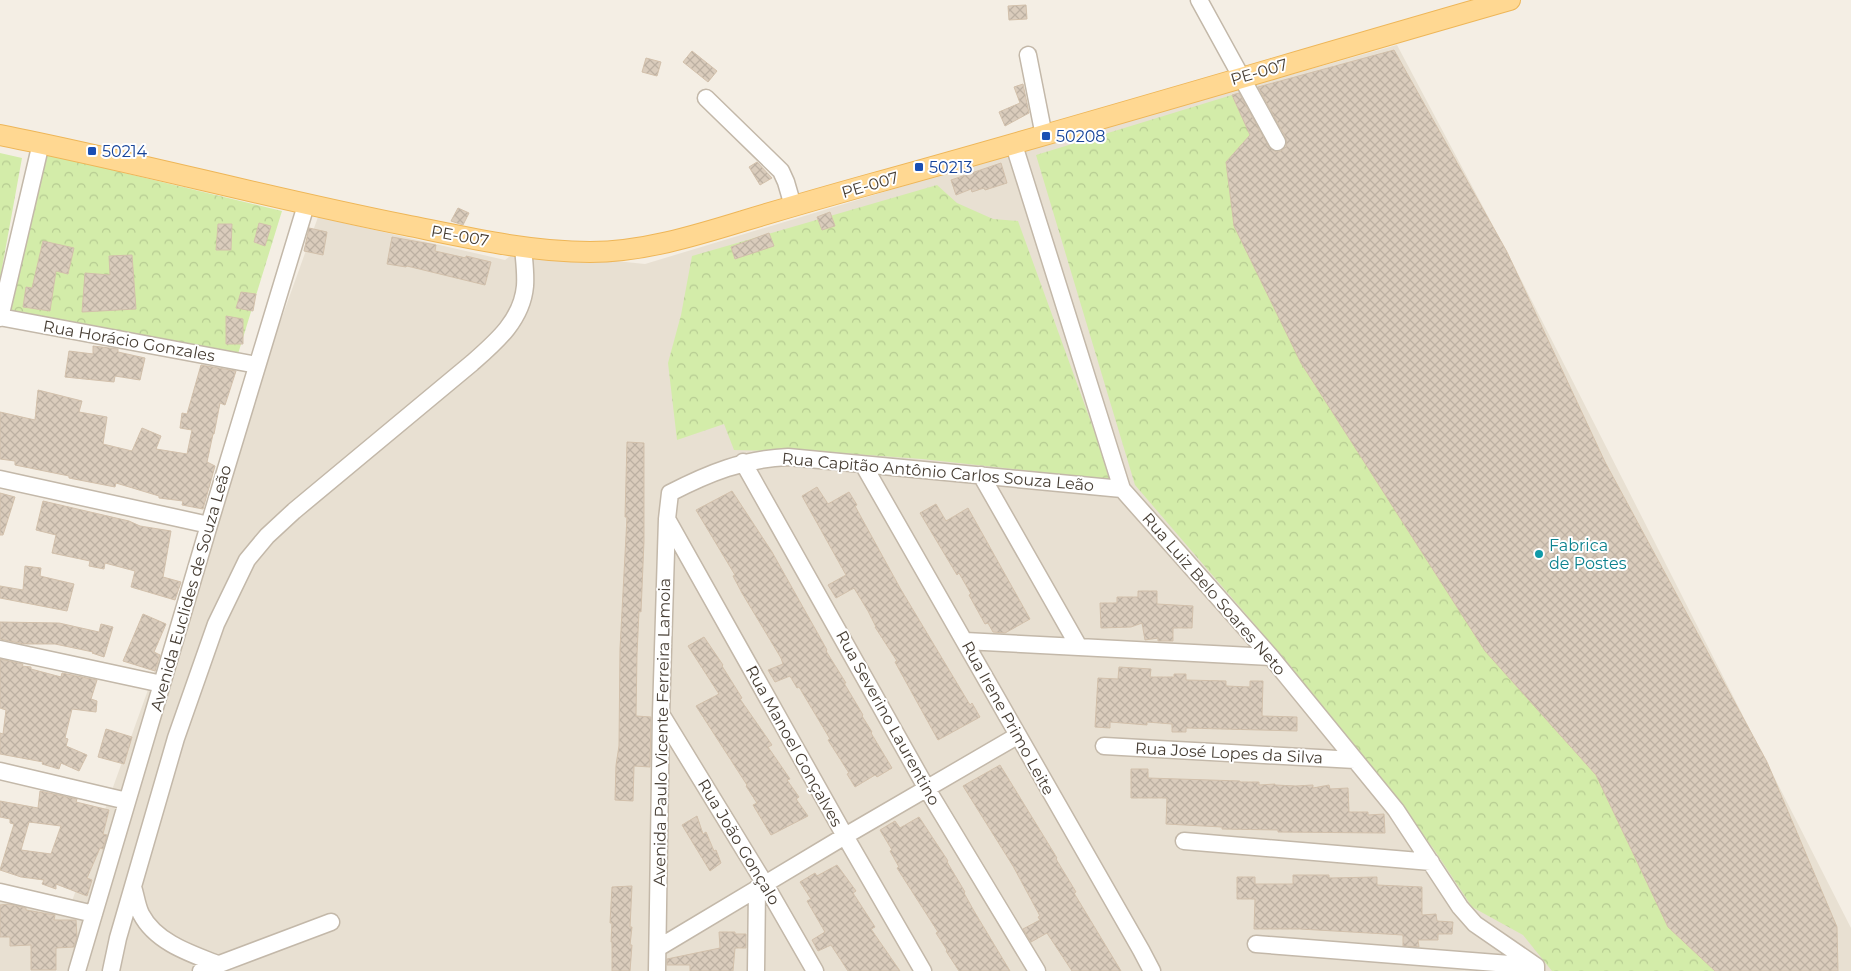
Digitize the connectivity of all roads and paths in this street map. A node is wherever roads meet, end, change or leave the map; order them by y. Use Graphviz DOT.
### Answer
graph roads {
  1 [pos="1199,0"];
  2 [pos="1510,0"];
  3 [pos="1028,55"];
  4 [pos="1242,77"];
  5 [pos="706,98"];
  6 [pos="0,135"];
  7 [pos="1044,136"];
  8 [pos="1277,142"];
  9 [pos="41,143"];
  10 [pos="1014,144"];
  11 [pos="306,206"];
  12 [pos="793,206"];
  13 [pos="523,247"];
  14 [pos="0,318"];
  15 [pos="257,365"];
  16 [pos="743,462"];
  17 [pos="864,466"];
  18 [pos="982,475"];
  19 [pos="0,479"];
  20 [pos="1122,489"];
  21 [pos="670,493"];
  22 [pos="667,519"];
  23 [pos="209,525"];
  24 [pos="965,641"];
  25 [pos="1079,647"];
  26 [pos="0,649"];
  27 [pos="1271,657"];
  28 [pos="162,684"];
  29 [pos="661,714"];
  30 [pos="1017,736"];
  31 [pos="1104,746"];
  32 [pos="1354,760"];
  33 [pos="0,771"];
  34 [pos="927,789"];
  35 [pos="127,801"];
  36 [pos="845,836"];
  37 [pos="1184,841"];
  38 [pos="1430,862"];
  39 [pos="761,886"];
  40 [pos="133,887"];
  41 [pos="0,892"];
  42 [pos="94,914"];
  43 [pos="331,922"];
  44 [pos="1256,944"];
  45 [pos="658,948"];
  46 [pos="220,965"];
  47 [pos="1536,969"];
  48 [pos="78,971"];
  49 [pos="111,971"];
  50 [pos="201,971"];
  51 [pos="657,971"];
  52 [pos="756,971"];
  53 [pos="815,971"];
  54 [pos="924,971"];
  55 [pos="1038,971"];
  56 [pos="1152,971"];
  1 -- 4 [label="street"];
  2 -- 4 [label="main road, PE-007 / PE-007"];
  3 -- 7 [label="street"];
  4 -- 7 [label="main road, PE-007 / PE-007"];
  4 -- 8 [label="street"];
  5 -- 12 [label="street"];
  6 -- 9 [label="main road, PE-007"];
  7 -- 10 [label="main road, PE-007 / PE-007"];
  9 -- 11 [label="main road, PE-007"];
  9 -- 14 [label="street"];
  10 -- 12 [label="main road, PE-007 / PE-007"];
  10 -- 20 [label="street, Rua Luiz Belo Soares Neto"];
  11 -- 13 [label="main road, PE-007 / PE-007"];
  11 -- 15 [label="street, Avenida Euclides de Souza Leão"];
  12 -- 13 [label="main road, PE-007 / PE-007"];
  13 -- 40 [label="street"];
  14 -- 15 [label="street, Rua Horácio Gonzales"];
  15 -- 23 [label="street, Avenida Euclides de Souza Leão"];
  16 -- 17 [label="street, Rua Capitão Antônio Carlos Souza Leão"];
  16 -- 21 [label="street, Rua Capitão Antônio Carlos Souza Leão"];
  16 -- 34 [label="street, Rua Severino Laurentino"];
  17 -- 18 [label="street, Rua Capitão Antônio Carlos Souza Leão"];
  17 -- 24 [label="street, Rua Irene Primo Leite"];
  18 -- 20 [label="street, Rua Capitão Antônio Carlos Souza Leão"];
  18 -- 25 [label="street"];
  19 -- 23 [label="street"];
  20 -- 27 [label="street, Rua Luiz Belo Soares Neto"];
  21 -- 22 [label="street, Avenida Paulo Vicente Ferreira Lamoia"];
  22 -- 29 [label="street, Avenida Paulo Vicente Ferreira Lamoia"];
  22 -- 36 [label="street, Rua Manoel Gonçalves"];
  23 -- 28 [label="street, Avenida Euclides de Souza Leão"];
  24 -- 25 [label="street"];
  24 -- 30 [label="street, Rua Irene Primo Leite"];
  25 -- 27 [label="street"];
  26 -- 28 [label="street"];
  27 -- 32 [label="street, Rua Luiz Belo Soares Neto"];
  28 -- 35 [label="street, Avenida Euclides de Souza Leão"];
  29 -- 39 [label="street, Rua João Gonçalo"];
  29 -- 45 [label="street, Avenida Paulo Vicente Ferreira Lamoia"];
  30 -- 34 [label="street"];
  30 -- 56 [label="street, Rua Irene Primo Leite"];
  31 -- 32 [label="street, Rua José Lopes da Silva"];
  32 -- 38 [label="street, Rua Luiz Belo Soares Neto"];
  33 -- 35 [label="street"];
  34 -- 36 [label="street"];
  34 -- 55 [label="street, Rua Severino Laurentino"];
  35 -- 42 [label="street, Avenida Euclides de Souza Leão"];
  36 -- 39 [label="street"];
  36 -- 54 [label="street, Rua Manoel Gonçalves"];
  37 -- 38 [label="street"];
  38 -- 47 [label="street, Rua Luiz Belo Soares Neto"];
  39 -- 45 [label="street"];
  39 -- 52 [label="street"];
  39 -- 53 [label="street, Rua João Gonçalo"];
  40 -- 46 [label="street"];
  40 -- 49 [label="street"];
  41 -- 42 [label="street"];
  42 -- 48 [label="street, Avenida Euclides de Souza Leão"];
  43 -- 46 [label="street"];
  44 -- 47 [label="street"];
  45 -- 51 [label="street, Avenida Paulo Vicente Ferreira Lamoia"];
  46 -- 50 [label="street"];
}
